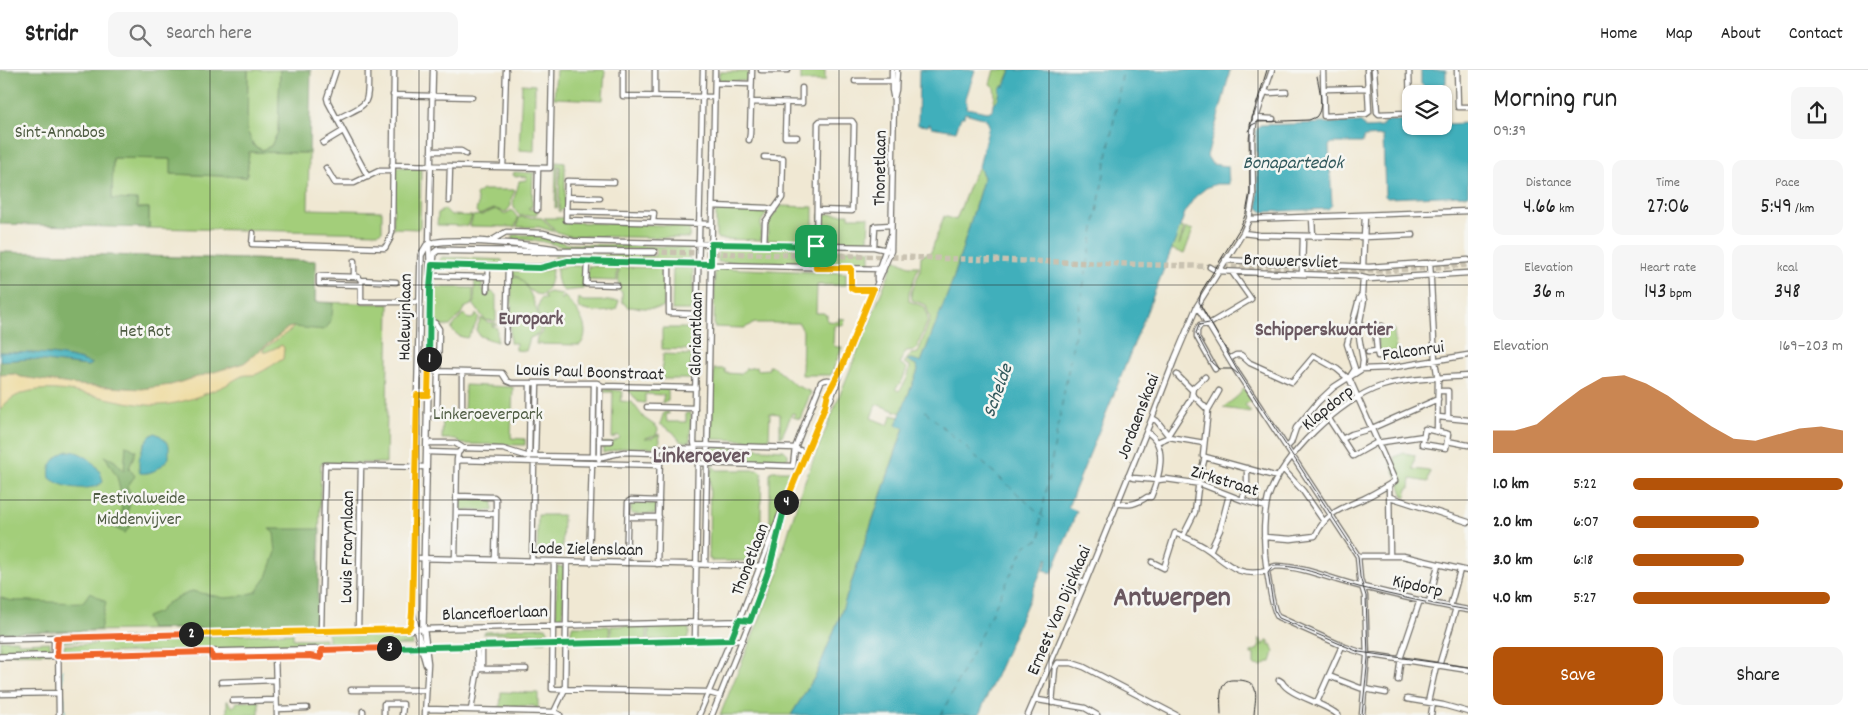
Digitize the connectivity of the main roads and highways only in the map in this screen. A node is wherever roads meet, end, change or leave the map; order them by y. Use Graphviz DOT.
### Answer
graph roads {
  1 [pos="565,251"];
  2 [pos="654,252"];
  3 [pos="412,612"];
  4 [pos="408,629"];
  5 [pos="420,629"];
  6 [pos="0,639"];
  7 [pos="424,647"];
  8 [pos="0,657"];
  1 -- 2 [label="main road"];
  1 -- 3 [label="main road, Halewijnlaan"];
  1 -- 5 [label="main road, Halewijnlaan"];
  3 -- 4 [label="main road, Halewijnlaan"];
  3 -- 5 [label="main road, Halewijnlaan"];
  4 -- 5 [label="main road, Blancefloerlaan"];
  4 -- 6 [label="main road, Blancefloerlaan"];
  5 -- 7 [label="main road, Halewijnlaan"];
  7 -- 8 [label="main road, Blancefloerlaan"];
}
